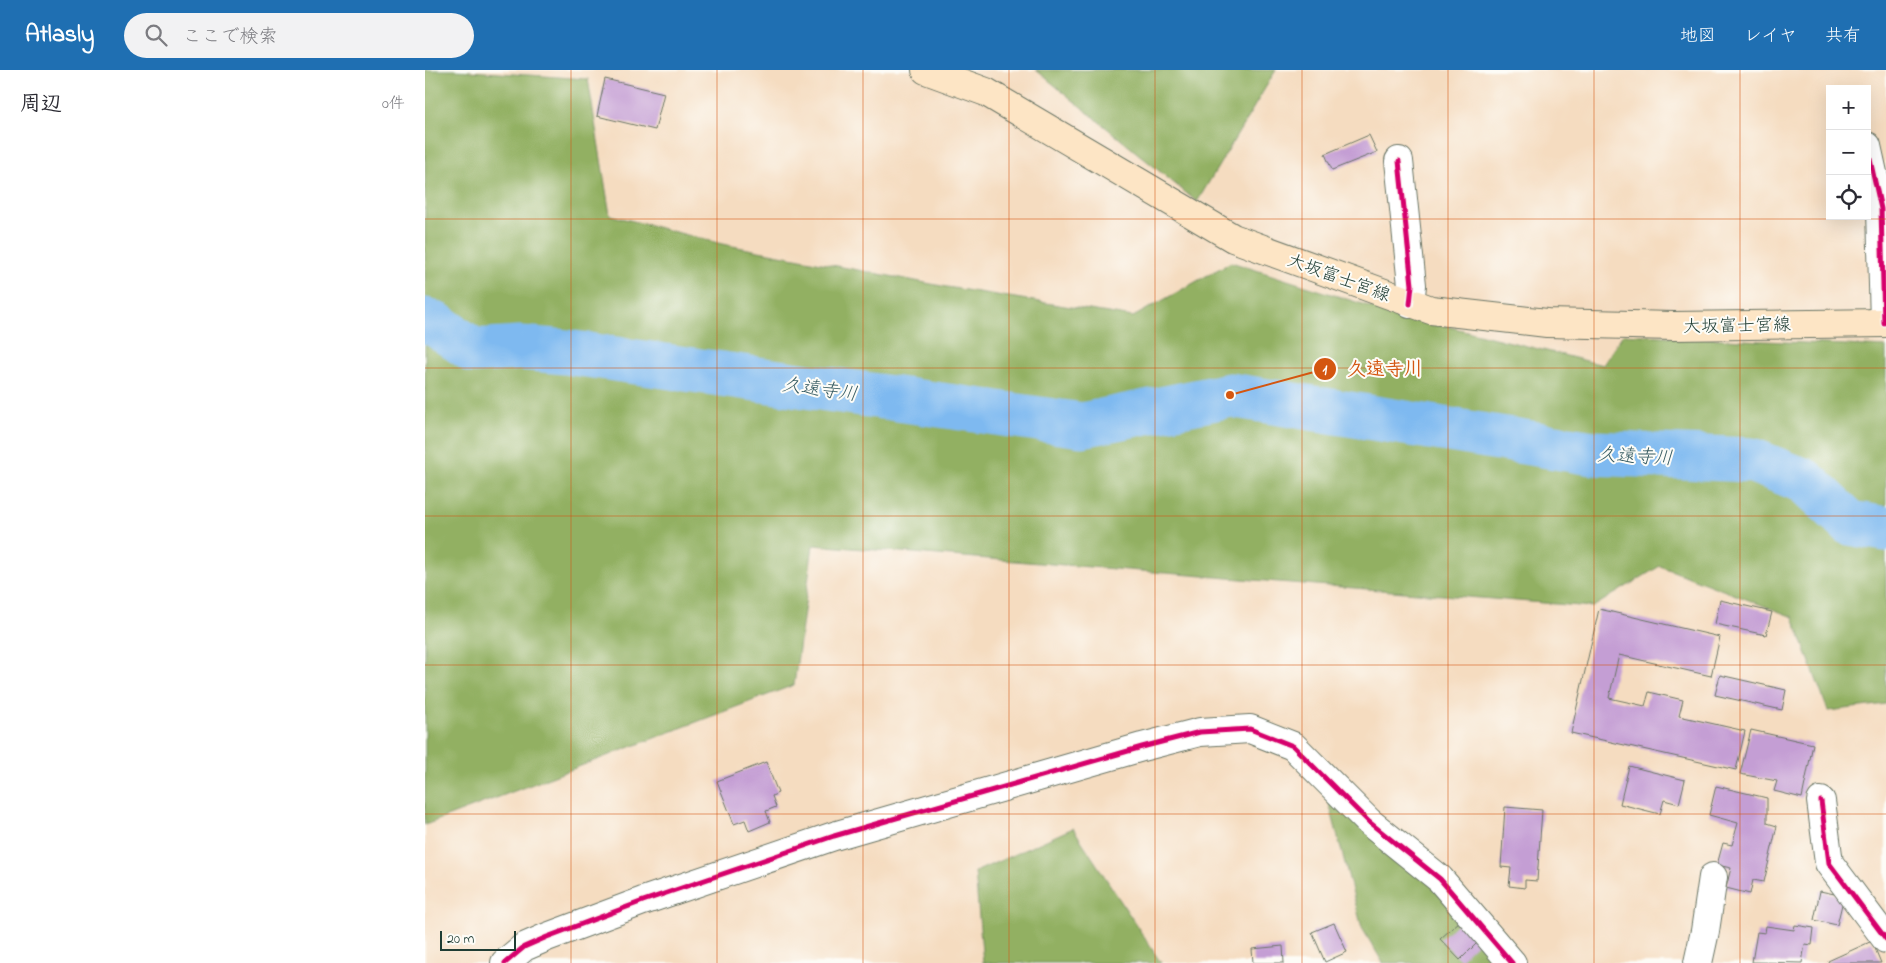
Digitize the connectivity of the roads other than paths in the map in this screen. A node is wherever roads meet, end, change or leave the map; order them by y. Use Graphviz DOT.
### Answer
graph roads {
  1 [pos="926,70"];
  2 [pos="1399,162"];
  3 [pos="1871,164"];
  4 [pos="1410,304"];
  5 [pos="1885,323"];
  6 [pos="1821,801"];
  7 [pos="1713,876"];
  8 [pos="1886,938"];
  9 [pos="505,963"];
  10 [pos="1511,963"];
  11 [pos="1698,963"];
  1 -- 4 [label="main road, 大坂富士宮線"];
  2 -- 4 [label="street"];
  3 -- 5 [label="street"];
  4 -- 5 [label="main road, 大坂富士宮線"];
  6 -- 8 [label="street"];
  7 -- 11 [label="street"];
  9 -- 10 [label="street"];
}
